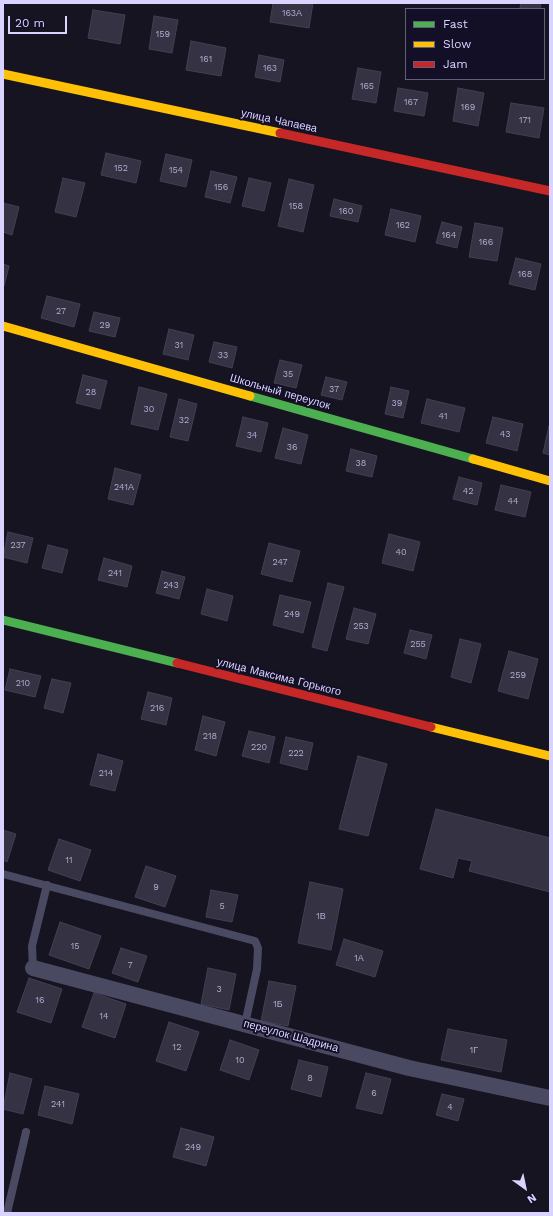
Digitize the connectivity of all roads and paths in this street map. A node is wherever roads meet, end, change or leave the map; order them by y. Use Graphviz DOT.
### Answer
graph roads {
  1 [pos="3,74"];
  2 [pos="550,191"];
  3 [pos="3,326"];
  4 [pos="550,481"];
  5 [pos="3,620"];
  6 [pos="550,756"];
  7 [pos="3,874"];
  8 [pos="47,885"];
  9 [pos="33,968"];
  10 [pos="245,1024"];
  11 [pos="550,1098"];
  12 [pos="26,1132"];
  13 [pos="6,1213"];
  1 -- 2 [label="street, улица Чапаева"];
  3 -- 4 [label="street, Школьный переулок"];
  5 -- 6 [label="street, улица Максима Горького"];
  7 -- 8 [label="lane"];
  8 -- 9 [label="lane"];
  8 -- 10 [label="lane"];
  9 -- 10 [label="street, переулок Шадрина"];
  10 -- 11 [label="street, переулок Шадрина"];
  12 -- 13 [label="lane"];
}
